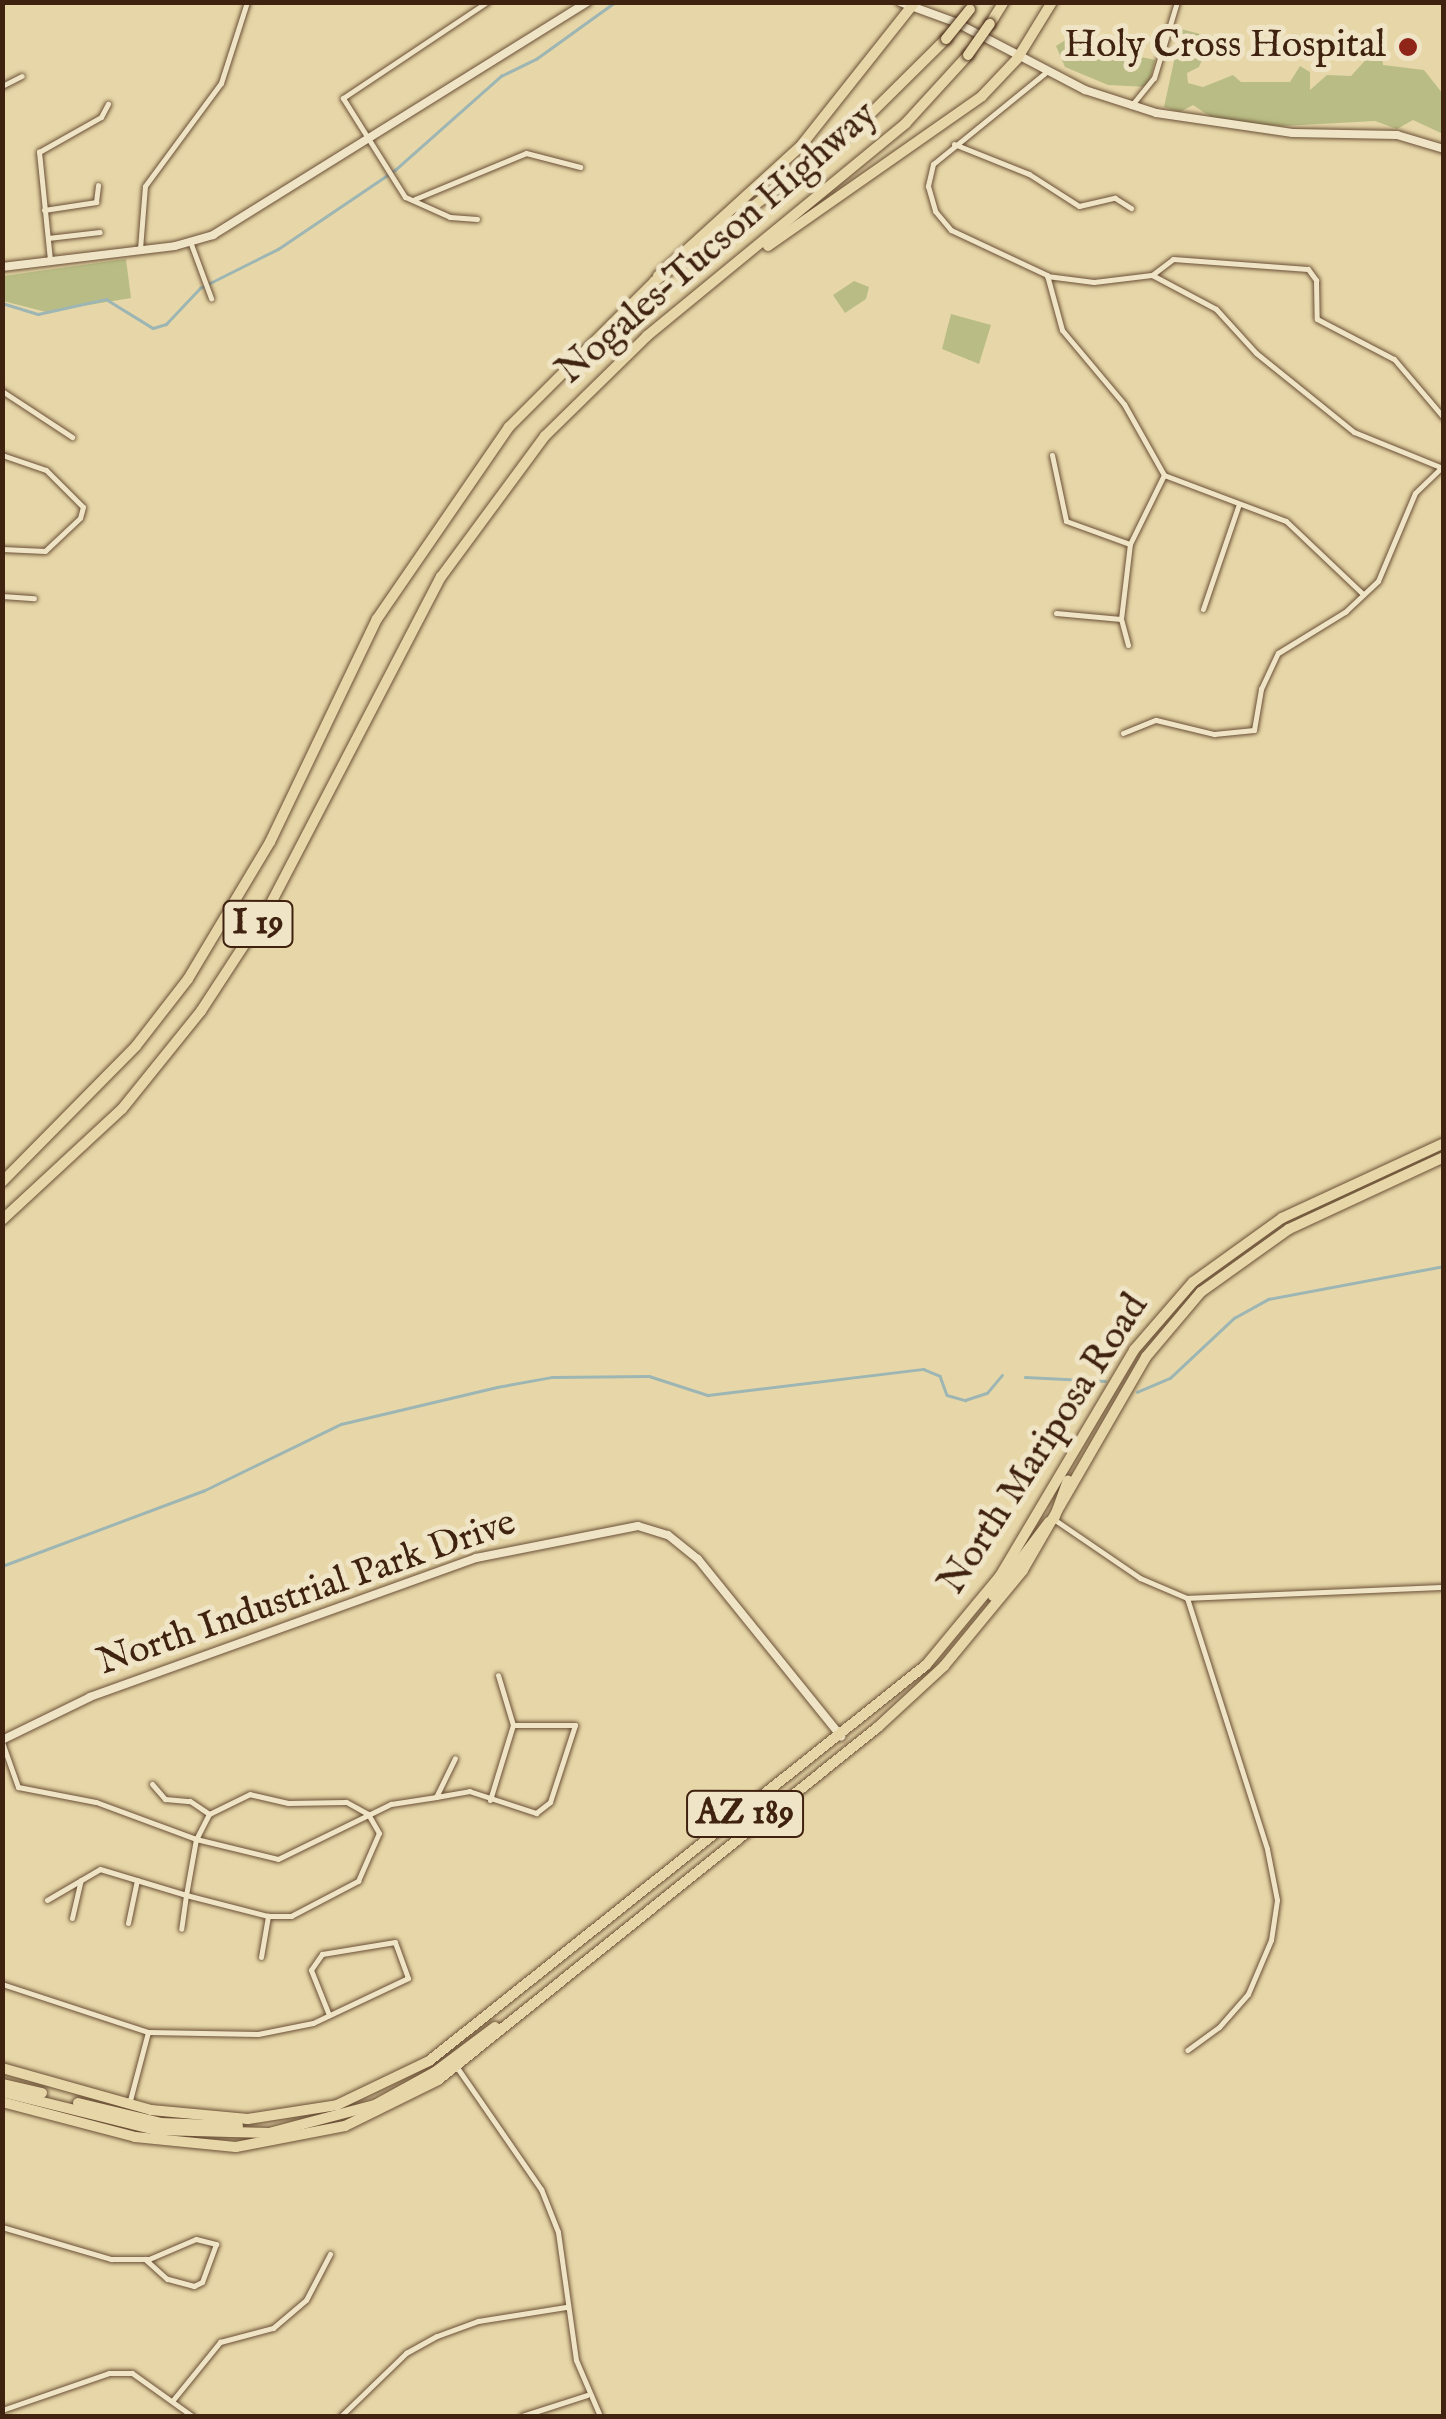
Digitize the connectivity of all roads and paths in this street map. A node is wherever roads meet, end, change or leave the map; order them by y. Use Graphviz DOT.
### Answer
graph roads {
  1 [pos="248,2"];
  2 [pos="487,2"];
  3 [pos="1004,2"];
  4 [pos="1052,2"];
  5 [pos="1177,2"];
  6 [pos="588,3"];
  7 [pos="909,4"];
  8 [pos="972,6"];
  9 [pos="1018,59"];
  10 [pos="1046,73"];
  11 [pos="22,76"];
  12 [pos="2,86"];
  13 [pos="108,104"];
  14 [pos="1131,106"];
  15 [pos="370,142"];
  16 [pos="954,144"];
  17 [pos="1444,149"];
  18 [pos="580,167"];
  19 [pos="98,185"];
  20 [pos="414,200"];
  21 [pos="1131,208"];
  22 [pos="43,210"];
  23 [pos="477,219"];
  24 [pos="100,232"];
  25 [pos="47,238"];
  26 [pos="192,244"];
  27 [pos="140,252"];
  28 [pos="50,262"];
  29 [pos="2,268"];
  30 [pos="1152,275"];
  31 [pos="1046,276"];
  32 [pos="655,281"];
  33 [pos="700,292"];
  34 [pos="211,298"];
  35 [pos="2,391"];
  36 [pos="1444,418"];
  37 [pos="72,437"];
  38 [pos="2,455"];
  39 [pos="1052,455"];
  40 [pos="1442,466"];
  41 [pos="1164,475"];
  42 [pos="1239,504"];
  43 [pos="1130,544"];
  44 [pos="2,549"];
  45 [pos="1363,594"];
  46 [pos="2,596"];
  47 [pos="34,598"];
  48 [pos="1203,610"];
  49 [pos="1056,614"];
  50 [pos="1121,619"];
  51 [pos="1128,645"];
  52 [pos="1123,733"];
  53 [pos="1444,1142"];
  54 [pos="1444,1157"];
  55 [pos="1385,1168"];
  56 [pos="2,1182"];
  57 [pos="1378,1186"];
  58 [pos="2,1220"];
  59 [pos="1106,1411"];
  60 [pos="1055,1520"];
  61 [pos="1444,1587"];
  62 [pos="1186,1598"];
  63 [pos="926,1664"];
  64 [pos="936,1674"];
  65 [pos="498,1675"];
  66 [pos="513,1725"];
  67 [pos="842,1737"];
  68 [pos="2,1741"];
  69 [pos="456,1758"];
  70 [pos="152,1784"];
  71 [pos="436,1798"];
  72 [pos="490,1800"];
  73 [pos="210,1814"];
  74 [pos="368,1814"];
  75 [pos="761,1820"];
  76 [pos="196,1839"];
  77 [pos="81,1880"];
  78 [pos="137,1880"];
  79 [pos="186,1895"];
  80 [pos="46,1900"];
  81 [pos="268,1916"];
  82 [pos="72,1918"];
  83 [pos="128,1923"];
  84 [pos="181,1929"];
  85 [pos="261,1957"];
  86 [pos="2,1984"];
  87 [pos="330,2014"];
  88 [pos="148,2032"];
  89 [pos="1187,2050"];
  90 [pos="451,2058"];
  91 [pos="2,2068"];
  92 [pos="2,2084"];
  93 [pos="2,2092"];
  94 [pos="2,2102"];
  95 [pos="129,2104"];
  96 [pos="322,2108"];
  97 [pos="2,2227"];
  98 [pos="330,2254"];
  99 [pos="145,2259"];
  100 [pos="566,2308"];
  101 [pos="587,2395"];
  102 [pos="173,2400"];
  103 [pos="2,2410"];
  104 [pos="192,2416"];
  105 [pos="342,2416"];
  106 [pos="522,2416"];
  107 [pos="600,2416"];
  1 -- 27 [label="street"];
  2 -- 15 [label="street"];
  3 -- 33 [label="highway, Nogales–Tucson Highway / I 19, bridge"];
  4 -- 9 [label="highway"];
  5 -- 14 [label="street"];
  6 -- 15 [label="street"];
  7 -- 9 [label="street"];
  7 -- 32 [label="highway"];
  8 -- 32 [label="highway, Nogales–Tucson Highway / I 19, bridge"];
  9 -- 10 [label="street"];
  9 -- 33 [label="highway"];
  10 -- 14 [label="street"];
  10 -- 16 [label="street"];
  11 -- 12 [label="street"];
  13 -- 22 [label="street"];
  14 -- 17 [label="street"];
  15 -- 20 [label="street"];
  15 -- 26 [label="street"];
  16 -- 21 [label="street"];
  16 -- 31 [label="street"];
  18 -- 20 [label="street"];
  19 -- 22 [label="street"];
  20 -- 23 [label="street"];
  22 -- 25 [label="street"];
  24 -- 25 [label="street"];
  25 -- 28 [label="street"];
  26 -- 27 [label="street"];
  26 -- 34 [label="street"];
  27 -- 28 [label="street"];
  28 -- 29 [label="street"];
  30 -- 31 [label="street"];
  30 -- 36 [label="street"];
  30 -- 40 [label="street"];
  31 -- 41 [label="street"];
  32 -- 56 [label="highway, Nogales–Tucson Highway / I 19"];
  33 -- 58 [label="highway, Nogales–Tucson Highway / I 19"];
  35 -- 37 [label="street"];
  38 -- 44 [label="street"];
  39 -- 43 [label="street"];
  40 -- 45 [label="street"];
  41 -- 42 [label="street"];
  41 -- 43 [label="street"];
  42 -- 45 [label="street"];
  42 -- 48 [label="street"];
  43 -- 50 [label="street"];
  45 -- 52 [label="street"];
  46 -- 47 [label="street"];
  49 -- 50 [label="street"];
  50 -- 51 [label="street"];
  53 -- 55 [label="highway, North Mariposa Road / AZ 189"];
  54 -- 57 [label="highway, North Mariposa Road / AZ 189"];
  55 -- 57 [label="highway"];
  55 -- 59 [label="highway, North Mariposa Road / AZ 189"];
  57 -- 59 [label="highway, North Mariposa Road / AZ 189"];
  59 -- 60 [label="highway, North Mariposa Road / AZ 189"];
  59 -- 63 [label="highway, North Mariposa Road / AZ 189"];
  60 -- 62 [label="street"];
  60 -- 63 [label="highway"];
  60 -- 64 [label="highway, North Mariposa Road / AZ 189"];
  61 -- 62 [label="street"];
  62 -- 89 [label="street"];
  63 -- 67 [label="highway, North Mariposa Road / AZ 189"];
  64 -- 67 [label="highway"];
  64 -- 75 [label="highway, North Mariposa Road / AZ 189"];
  65 -- 66 [label="street"];
  66 -- 72 [label="street"];
  66 -- 72 [label="street"];
  67 -- 68 [label="street, North Industrial Park Drive"];
  67 -- 75 [label="highway"];
  67 -- 90 [label="highway, North Mariposa Road / AZ 189"];
  68 -- 76 [label="street"];
  69 -- 71 [label="street"];
  70 -- 73 [label="street"];
  71 -- 72 [label="street"];
  71 -- 74 [label="street"];
  73 -- 74 [label="street"];
  73 -- 76 [label="street"];
  74 -- 76 [label="street"];
  74 -- 81 [label="street"];
  75 -- 90 [label="highway, North Mariposa Road / AZ 189"];
  76 -- 79 [label="street"];
  77 -- 78 [label="street"];
  77 -- 80 [label="street"];
  77 -- 82 [label="street"];
  78 -- 79 [label="street"];
  78 -- 83 [label="street"];
  79 -- 81 [label="street"];
  79 -- 84 [label="street"];
  81 -- 85 [label="street"];
  86 -- 88 [label="street"];
  87 -- 87 [label="street"];
  87 -- 88 [label="street"];
  88 -- 95 [label="street"];
  90 -- 93 [label="highway"];
  90 -- 94 [label="highway, AZ 189"];
  90 -- 96 [label="highway, AZ 189"];
  90 -- 100 [label="street"];
  91 -- 95 [label="highway, AZ 189"];
  92 -- 96 [label="highway"];
  95 -- 96 [label="highway, AZ 189"];
  97 -- 99 [label="street"];
  98 -- 102 [label="street"];
  99 -- 99 [label="street"];
  100 -- 101 [label="street"];
  100 -- 105 [label="street"];
  101 -- 106 [label="street"];
  101 -- 107 [label="street"];
  102 -- 103 [label="street"];
  102 -- 104 [label="street"];
}
